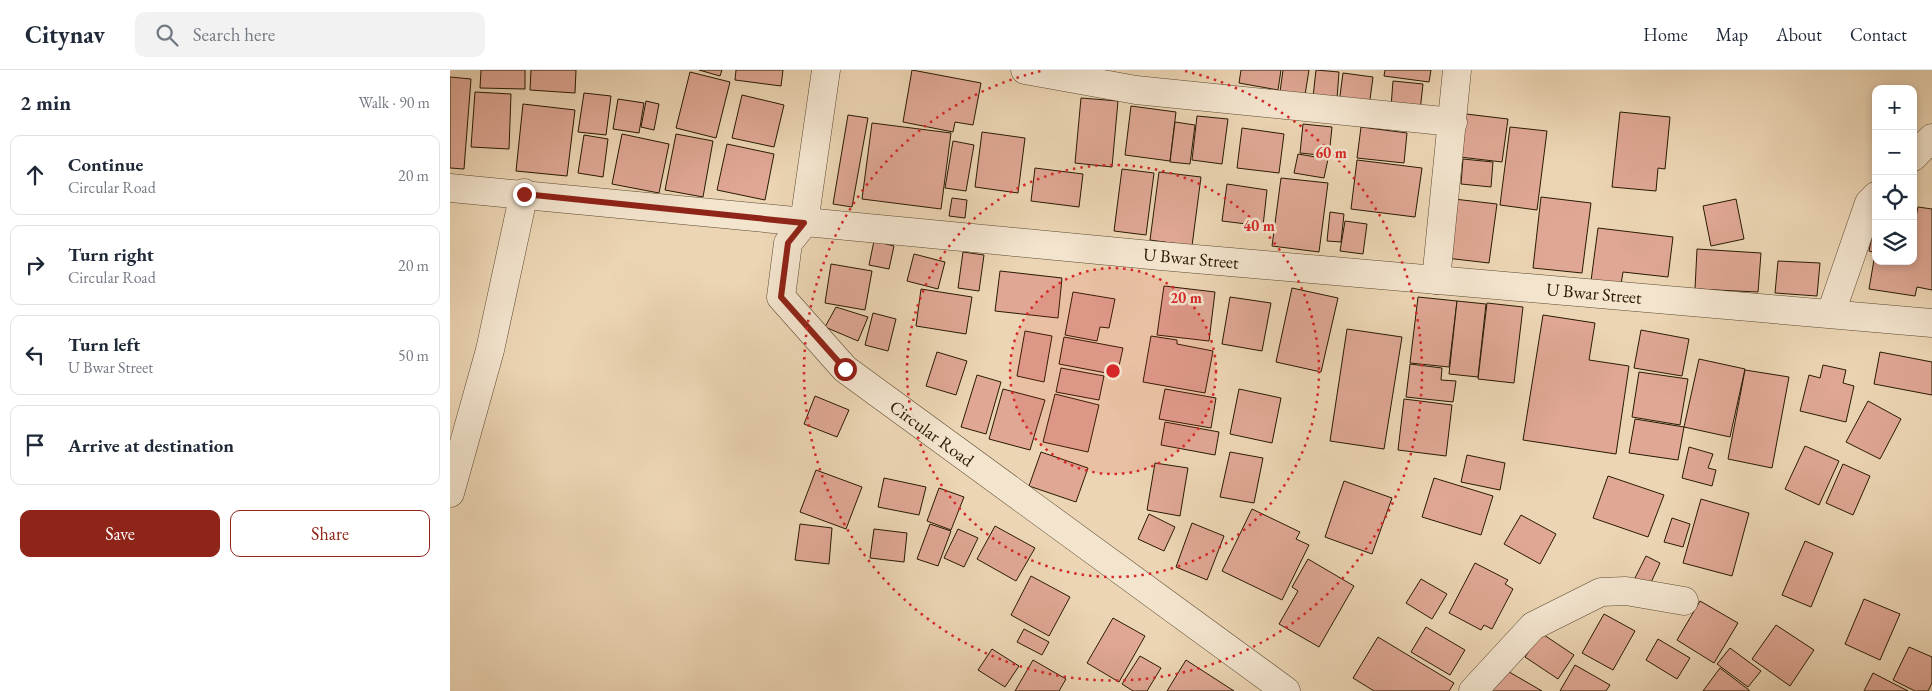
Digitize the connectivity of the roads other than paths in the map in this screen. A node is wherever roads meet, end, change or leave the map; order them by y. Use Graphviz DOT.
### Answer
graph roads {
  1 [pos="826,70"];
  2 [pos="1025,70"];
  3 [pos="1457,70"];
  4 [pos="1452,122"];
  5 [pos="1932,138"];
  6 [pos="1917,153"];
  7 [pos="450,188"];
  8 [pos="524,194"];
  9 [pos="1872,200"];
  10 [pos="804,223"];
  11 [pos="1436,280"];
  12 [pos="1831,313"];
  13 [pos="1932,323"];
  14 [pos="450,493"];
  15 [pos="1684,601"];
  16 [pos="1286,691"];
  17 [pos="1473,691"];
  1 -- 10 [label="street"];
  2 -- 4 [label="street"];
  3 -- 4 [label="street"];
  4 -- 11 [label="street"];
  5 -- 6 [label="street"];
  7 -- 8 [label="street, U Bwar Street"];
  8 -- 10 [label="street, U Bwar Street"];
  8 -- 14 [label="street"];
  9 -- 12 [label="street"];
  10 -- 11 [label="street, U Bwar Street"];
  10 -- 16 [label="street, Circular Road"];
  11 -- 12 [label="street, U Bwar Street"];
  12 -- 13 [label="street, U Bwar Street"];
  15 -- 17 [label="street"];
}
